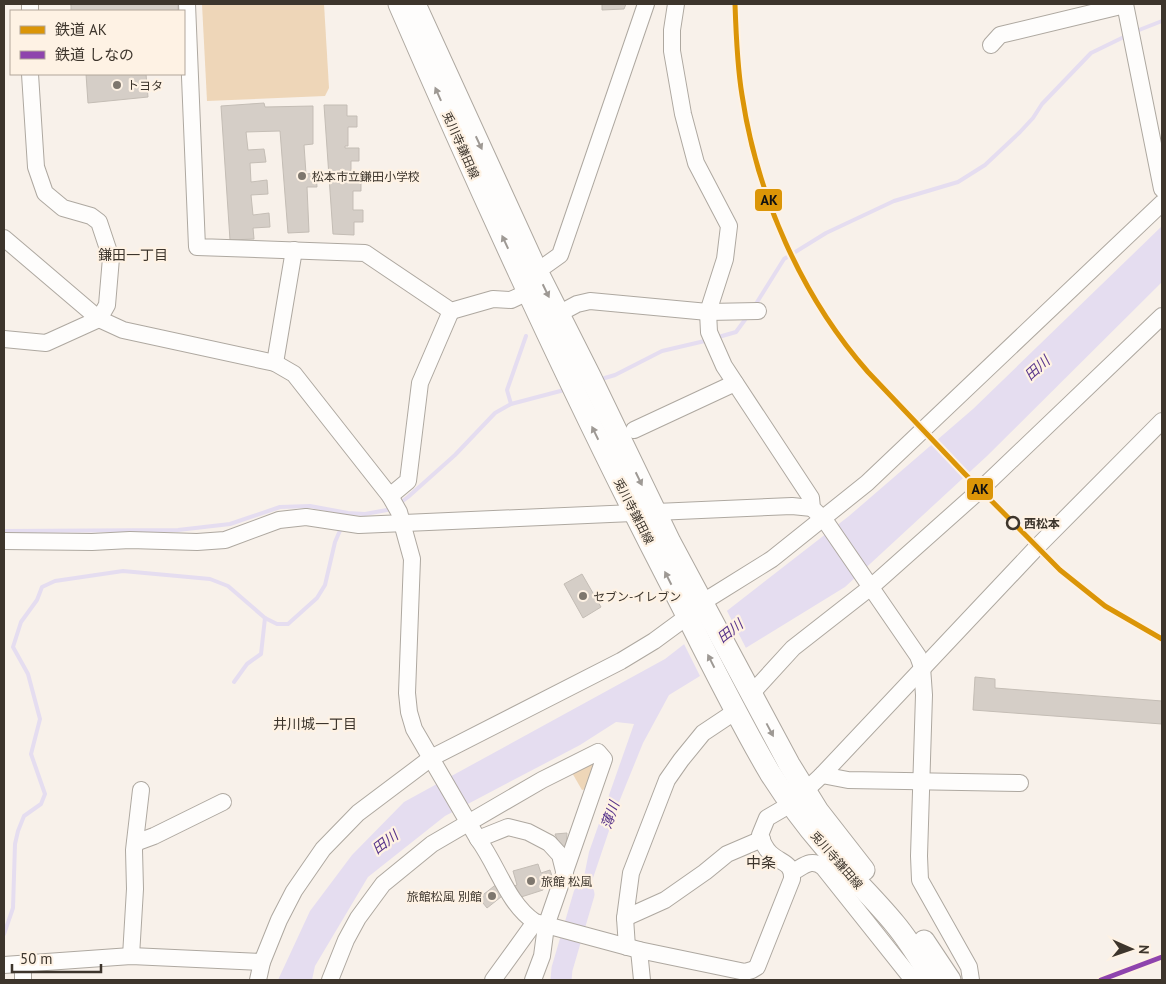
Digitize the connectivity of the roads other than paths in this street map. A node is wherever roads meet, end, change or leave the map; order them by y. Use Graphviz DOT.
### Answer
graph roads {
  1 [pos="187,4"];
  2 [pos="399,4"];
  3 [pos="415,4"];
  4 [pos="646,4"];
  5 [pos="676,4"];
  6 [pos="1125,4"];
  7 [pos="991,45"];
  8 [pos="30,75"];
  9 [pos="1162,189"];
  10 [pos="1162,203"];
  11 [pos="4,238"];
  12 [pos="294,250"];
  13 [pos="528,279"];
  14 [pos="450,311"];
  15 [pos="758,311"];
  16 [pos="708,312"];
  17 [pos="1162,316"];
  18 [pos="550,318"];
  19 [pos="99,319"];
  20 [pos="4,339"];
  21 [pos="275,363"];
  22 [pos="735,383"];
  23 [pos="1162,421"];
  24 [pos="634,430"];
  25 [pos="396,508"];
  26 [pos="645,513"];
  27 [pos="820,517"];
  28 [pos="4,541"];
  29 [pos="870,585"];
  30 [pos="697,612"];
  31 [pos="922,667"];
  32 [pos="750,690"];
  33 [pos="733,706"];
  34 [pos="433,761"];
  35 [pos="822,775"];
  36 [pos="921,782"];
  37 [pos="1020,783"];
  38 [pos="141,790"];
  39 [pos="798,797"];
  40 [pos="223,802"];
  41 [pos="468,820"];
  42 [pos="478,839"];
  43 [pos="762,839"];
  44 [pos="135,843"];
  45 [pos="793,872"];
  46 [pos="565,876"];
  47 [pos="625,918"];
  48 [pos="899,919"];
  49 [pos="545,925"];
  50 [pos="633,949"];
  51 [pos="131,956"];
  52 [pos="262,962"];
  53 [pos="23,964"];
  54 [pos="4,965"];
  55 [pos="746,976"];
  56 [pos="23,980"];
  57 [pos="258,980"];
  58 [pos="330,980"];
  59 [pos="493,980"];
  60 [pos="533,980"];
  61 [pos="642,980"];
  62 [pos="912,980"];
  63 [pos="933,980"];
  64 [pos="950,980"];
  65 [pos="971,980"];
  1 -- 12 [label="street"];
  13 -- 2 [label="main road, 兎川寺鎌田線, one-way"];
  3 -- 13 [label="main road, 兎川寺鎌田線, one-way"];
  4 -- 13 [label="street"];
  5 -- 16 [label="street"];
  6 -- 7 [label="street"];
  6 -- 9 [label="street"];
  8 -- 19 [label="street"];
  10 -- 27 [label="street"];
  11 -- 19 [label="street"];
  12 -- 14 [label="street"];
  12 -- 21 [label="street"];
  13 -- 14 [label="street"];
  13 -- 18 [label="main road, 兎川寺鎌田線"];
  14 -- 25 [label="street"];
  15 -- 16 [label="street"];
  16 -- 18 [label="street"];
  16 -- 22 [label="street"];
  17 -- 29 [label="street"];
  18 -- 26 [label="main road, 兎川寺鎌田線"];
  19 -- 20 [label="street"];
  19 -- 21 [label="street"];
  21 -- 25 [label="street"];
  22 -- 24 [label="street"];
  22 -- 27 [label="street"];
  23 -- 31 [label="street"];
  25 -- 26 [label="street"];
  25 -- 28 [label="street"];
  25 -- 34 [label="street"];
  26 -- 27 [label="street"];
  26 -- 30 [label="main road, 兎川寺鎌田線"];
  27 -- 29 [label="street"];
  27 -- 30 [label="street"];
  29 -- 31 [label="street"];
  29 -- 32 [label="street"];
  30 -- 32 [label="main road, 兎川寺鎌田線"];
  33 -- 30 [label="main road, 兎川寺鎌田線, one-way"];
  30 -- 34 [label="street"];
  31 -- 35 [label="street"];
  31 -- 36 [label="street"];
  32 -- 39 [label="main road, 兎川寺鎌田線, one-way"];
  33 -- 39 [label="main road, 兎川寺鎌田線"];
  33 -- 47 [label="street"];
  34 -- 41 [label="street"];
  34 -- 52 [label="street"];
  35 -- 36 [label="street"];
  35 -- 39 [label="street"];
  36 -- 37 [label="street"];
  36 -- 65 [label="street"];
  38 -- 44 [label="street"];
  39 -- 43 [label="street"];
  39 -- 48 [label="main road, 兎川寺鎌田線"];
  40 -- 44 [label="street"];
  41 -- 42 [label="street"];
  41 -- 46 [label="street"];
  41 -- 58 [label="street"];
  42 -- 46 [label="street"];
  42 -- 49 [label="street"];
  43 -- 45 [label="street"];
  43 -- 47 [label="street"];
  44 -- 51 [label="street"];
  45 -- 55 [label="street"];
  45 -- 62 [label="street"];
  46 -- 49 [label="street"];
  47 -- 50 [label="street"];
  48 -- 63 [label="main road, 兎川寺鎌田線"];
  48 -- 64 [label="main road, 兎川寺鎌田線"];
  49 -- 50 [label="street"];
  49 -- 59 [label="street"];
  49 -- 60 [label="street"];
  50 -- 55 [label="street"];
  50 -- 61 [label="street"];
  51 -- 52 [label="street"];
  51 -- 53 [label="street"];
  52 -- 57 [label="street"];
  53 -- 54 [label="street"];
  53 -- 56 [label="street"];
}
